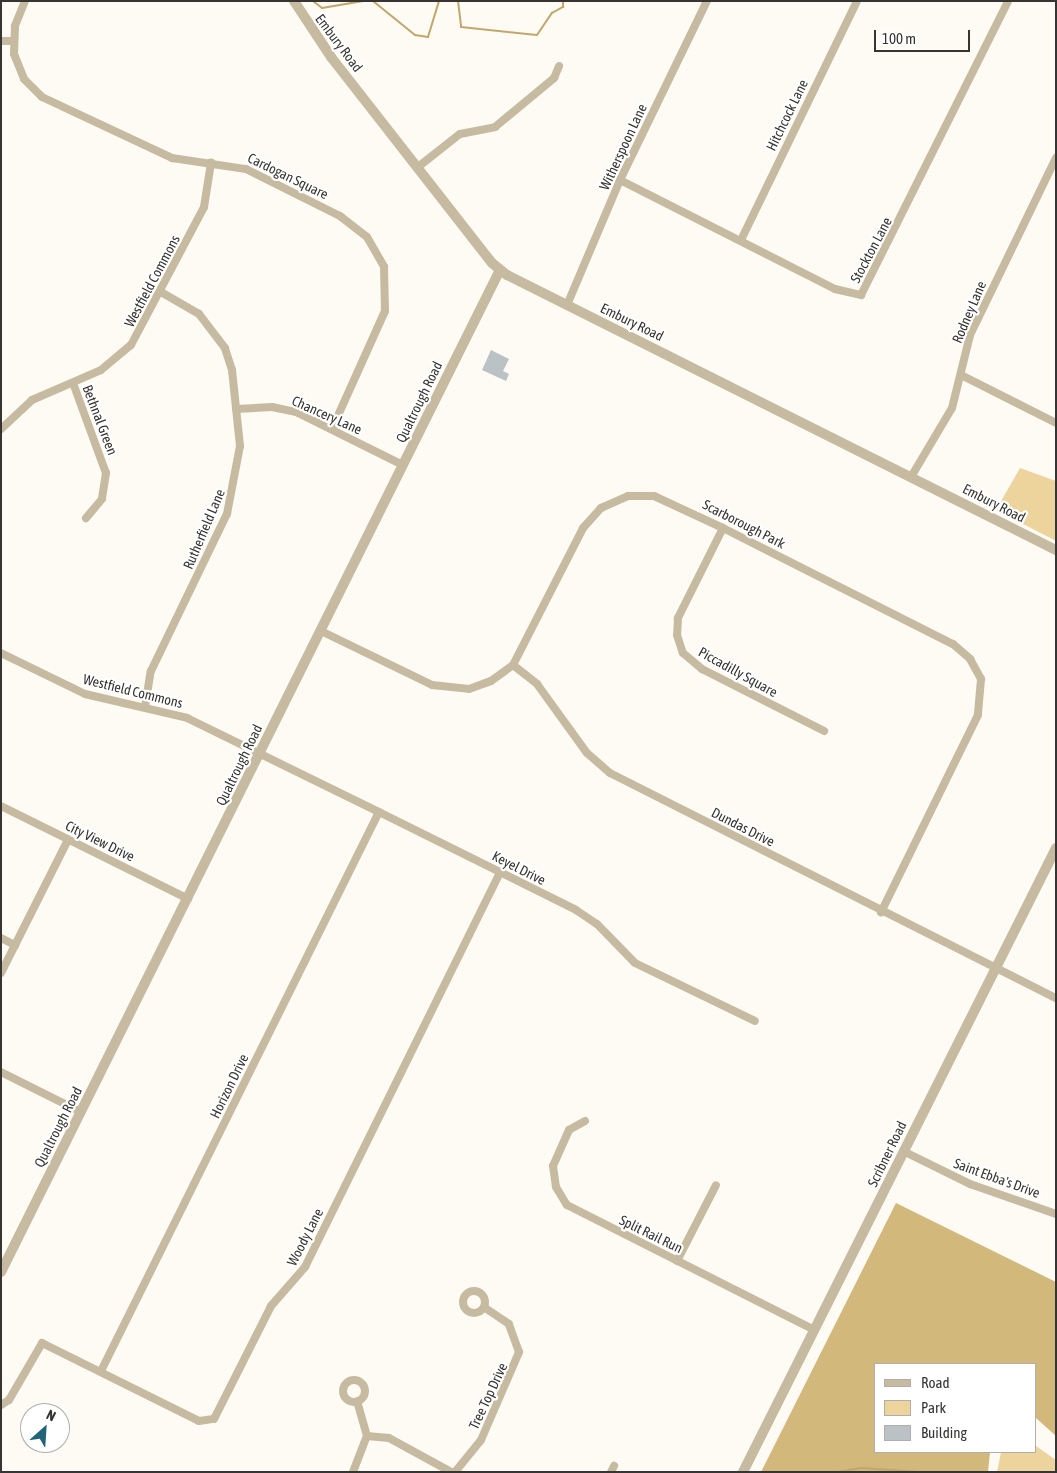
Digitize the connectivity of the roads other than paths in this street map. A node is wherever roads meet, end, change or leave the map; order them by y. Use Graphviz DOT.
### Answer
graph roads {
  1 [pos="25,1"];
  2 [pos="294,1"];
  3 [pos="707,1"];
  4 [pos="857,1"];
  5 [pos="1008,1"];
  6 [pos="1,41"];
  7 [pos="12,41"];
  8 [pos="560,66"];
  9 [pos="1056,158"];
  10 [pos="211,163"];
  11 [pos="418,167"];
  12 [pos="620,180"];
  13 [pos="741,240"];
  14 [pos="500,270"];
  15 [pos="161,292"];
  16 [pos="567,305"];
  17 [pos="961,375"];
  18 [pos="73,383"];
  19 [pos="236,410"];
  20 [pos="1056,423"];
  21 [pos="1,429"];
  22 [pos="332,429"];
  23 [pos="403,465"];
  24 [pos="912,477"];
  25 [pos="86,518"];
  26 [pos="723,528"];
  27 [pos="1056,550"];
  28 [pos="321,631"];
  29 [pos="1,653"];
  30 [pos="513,665"];
  31 [pos="144,707"];
  32 [pos="824,731"];
  33 [pos="260,754"];
  34 [pos="1,806"];
  35 [pos="379,812"];
  36 [pos="68,840"];
  37 [pos="1054,853"];
  38 [pos="500,872"];
  39 [pos="188,899"];
  40 [pos="881,912"];
  41 [pos="1,938"];
  42 [pos="15,945"];
  43 [pos="997,968"];
  44 [pos="1,973"];
  45 [pos="1056,998"];
  46 [pos="755,1021"];
  47 [pos="1,1072"];
  48 [pos="81,1112"];
  49 [pos="585,1120"];
  50 [pos="903,1151"];
  51 [pos="716,1185"];
  52 [pos="1056,1214"];
  53 [pos="677,1261"];
  54 [pos="1,1272"];
  55 [pos="484,1308"];
  56 [pos="814,1330"];
  57 [pos="101,1371"];
  58 [pos="357,1401"];
  59 [pos="1,1405"];
  60 [pos="367,1436"];
  61 [pos="353,1472"];
  62 [pos="453,1472"];
  63 [pos="743,1472"];
  1 -- 7 [label="street"];
  2 -- 11 [label="street, Embury Road"];
  3 -- 12 [label="street, Witherspoon Lane"];
  4 -- 13 [label="street, Hitchcock Lane"];
  5 -- 13 [label="street, Stockton Lane"];
  6 -- 7 [label="street"];
  7 -- 10 [label="street, Cardogan Square"];
  8 -- 11 [label="street"];
  9 -- 17 [label="street, Rodney Lane"];
  10 -- 15 [label="street, Westfield Commons"];
  10 -- 22 [label="street, Cardogan Square"];
  11 -- 14 [label="street, Embury Road"];
  12 -- 13 [label="street, Stockton Lane"];
  12 -- 16 [label="street, Witherspoon Lane"];
  14 -- 16 [label="street, Embury Road"];
  14 -- 23 [label="street, Qualtrough Road"];
  15 -- 18 [label="street, Westfield Commons"];
  15 -- 19 [label="street, Rutherfield Lane"];
  16 -- 24 [label="street, Embury Road"];
  17 -- 20 [label="street"];
  17 -- 24 [label="street, Rodney Lane"];
  18 -- 21 [label="street, Westfield Commons"];
  18 -- 25 [label="street, Bethnal Green"];
  19 -- 22 [label="street, Chancery Lane"];
  19 -- 31 [label="street, Rutherfield Lane"];
  22 -- 23 [label="street, Chancery Lane"];
  23 -- 28 [label="street, Qualtrough Road"];
  24 -- 27 [label="street, Embury Road"];
  26 -- 30 [label="street, Scarborough Park"];
  26 -- 32 [label="street, Piccadilly Square"];
  26 -- 40 [label="street, Scarborough Park"];
  28 -- 30 [label="street, Scarborough Park"];
  28 -- 33 [label="street, Qualtrough Road"];
  29 -- 31 [label="street, Westfield Commons"];
  30 -- 40 [label="street, Dundas Drive"];
  31 -- 33 [label="street, Westfield Commons"];
  33 -- 35 [label="street, Keyel Drive"];
  33 -- 39 [label="street, Qualtrough Road"];
  34 -- 36 [label="street, City View Drive"];
  35 -- 38 [label="street, Keyel Drive"];
  35 -- 57 [label="street, Horizon Drive"];
  36 -- 39 [label="street, City View Drive"];
  36 -- 42 [label="street"];
  37 -- 43 [label="street, Scribner Road"];
  38 -- 46 [label="street, Keyel Drive"];
  38 -- 57 [label="street, Woody Lane"];
  39 -- 48 [label="street, Qualtrough Road"];
  40 -- 43 [label="street, Dundas Drive"];
  41 -- 42 [label="street"];
  42 -- 44 [label="street"];
  43 -- 45 [label="street, Dundas Drive"];
  43 -- 50 [label="street, Scribner Road"];
  47 -- 48 [label="street"];
  48 -- 54 [label="street, Qualtrough Road"];
  49 -- 53 [label="street, Split Rail Run"];
  50 -- 52 [label="street, Saint Ebba's Drive"];
  50 -- 56 [label="street, Scribner Road"];
  51 -- 53 [label="street"];
  53 -- 56 [label="street, Split Rail Run"];
  55 -- 62 [label="street, Tree Top Drive"];
  56 -- 63 [label="street, Scribner Road"];
  57 -- 59 [label="street, Woody Lane"];
  58 -- 60 [label="street"];
  60 -- 61 [label="street"];
  60 -- 62 [label="street"];
}
